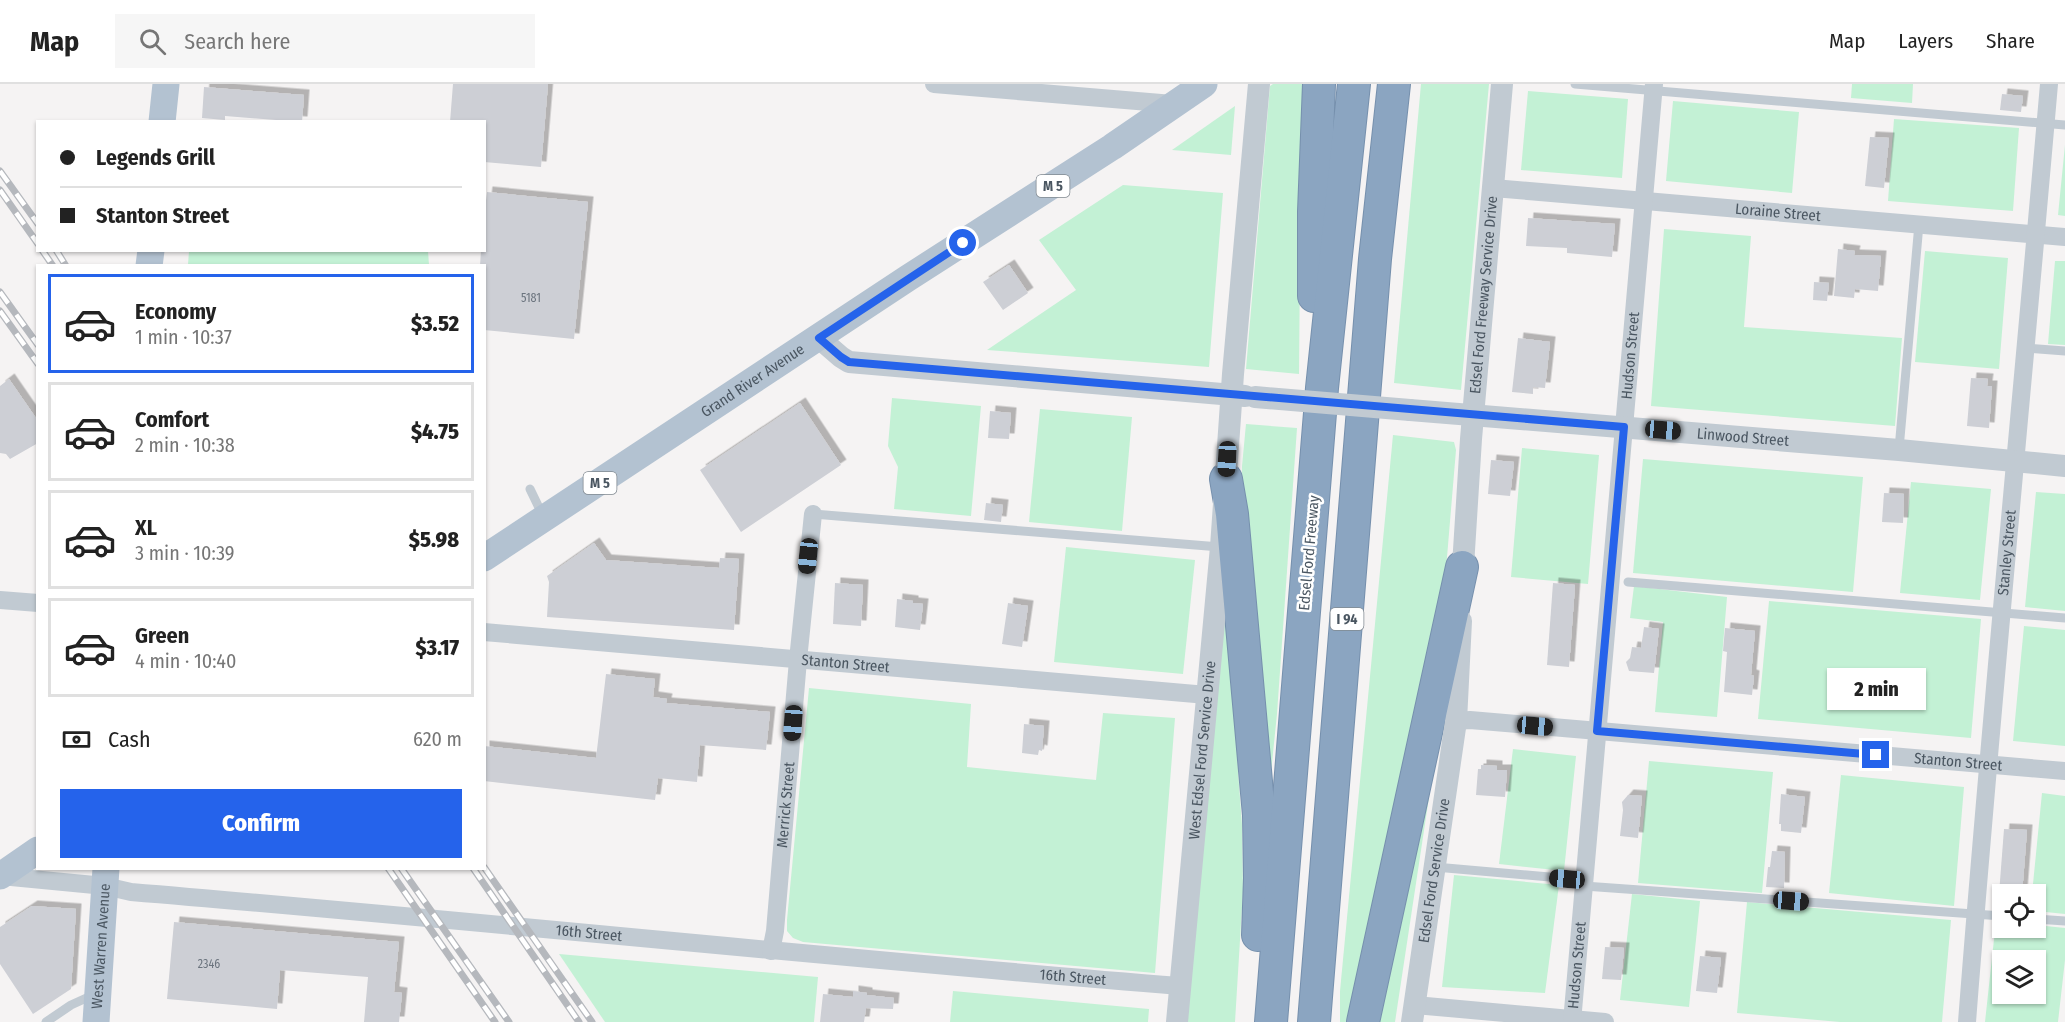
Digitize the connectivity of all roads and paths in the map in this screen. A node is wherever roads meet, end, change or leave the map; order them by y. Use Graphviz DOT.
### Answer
graph roads {
  1 [pos="166,84"];
  2 [pos="934,84"];
  3 [pos="1204,84"];
  4 [pos="1259,84"];
  5 [pos="1318,84"];
  6 [pos="1354,84"];
  7 [pos="1394,84"];
  8 [pos="1502,84"];
  9 [pos="1575,84"];
  10 [pos="2049,84"];
  11 [pos="975,86"];
  12 [pos="1654,87"];
  13 [pos="1074,90"];
  14 [pos="1173,104"];
  15 [pos="162,120"];
  16 [pos="2046,124"];
  17 [pos="2065,125"];
  18 [pos="1493,188"];
  19 [pos="1644,200"];
  20 [pos="1919,224"];
  21 [pos="2035,235"];
  22 [pos="2065,237"];
  23 [pos="819,338"];
  24 [pos="2025,348"];
  25 [pos="2065,351"];
  26 [pos="1322,388"];
  27 [pos="1232,395"];
  28 [pos="1473,414"];
  29 [pos="1624,427"];
  30 [pos="1899,450"];
  31 [pos="2016,462"];
  32 [pos="2065,466"];
  33 [pos="1226,479"];
  34 [pos="530,489"];
  35 [pos="813,514"];
  36 [pos="544,519"];
  37 [pos="1221,547"];
  38 [pos="486,557"];
  39 [pos="1462,567"];
  40 [pos="1628,582"];
  41 [pos="0,600"];
  42 [pos="36,603"];
  43 [pos="2003,612"];
  44 [pos="2065,618"];
  45 [pos="486,632"];
  46 [pos="798,660"];
  47 [pos="1207,695"];
  48 [pos="1456,720"];
  49 [pos="1597,731"];
  50 [pos="1987,764"];
  51 [pos="2065,771"];
  52 [pos="36,851"];
  53 [pos="1435,867"];
  54 [pos="0,876"];
  55 [pos="105,877"];
  56 [pos="1584,883"];
  57 [pos="1975,914"];
  58 [pos="1992,915"];
  59 [pos="2046,920"];
  60 [pos="2065,921"];
  61 [pos="771,951"];
  62 [pos="1180,986"];
  63 [pos="99,992"];
  64 [pos="1414,1013"];
  65 [pos="1572,1020"];
  66 [pos="46,1022"];
  67 [pos="96,1022"];
  68 [pos="1177,1022"];
  69 [pos="1253,1022"];
  70 [pos="1271,1022"];
  71 [pos="1314,1022"];
  72 [pos="1363,1022"];
  73 [pos="1605,1022"];
  74 [pos="1966,1022"];
  1 -- 15 [label="main road"];
  2 -- 11 [label="street"];
  3 -- 14 [label="main road, Grand River Avenue / M 5"];
  4 -- 27 [label="street"];
  5 -- 26 [label="highway"];
  6 -- 26 [label="highway, Edsel Ford Freeway"];
  7 -- 71 [label="highway, I 94"];
  8 -- 18 [label="street, Edsel Ford Freeway Service Drive"];
  9 -- 12 [label="lane"];
  10 -- 16 [label="street, Stanley Street"];
  11 -- 13 [label="street"];
  12 -- 16 [label="lane"];
  12 -- 19 [label="street, Hudson Street"];
  13 -- 14 [label="street"];
  14 -- 23 [label="main road, Grand River Avenue / M 5"];
  16 -- 17 [label="lane"];
  16 -- 21 [label="street, Stanley Street"];
  18 -- 19 [label="street, Loraine Street"];
  18 -- 28 [label="street, Edsel Ford Freeway Service Drive"];
  19 -- 20 [label="street, Loraine Street"];
  19 -- 29 [label="street, Hudson Street"];
  20 -- 21 [label="street, Loraine Street"];
  20 -- 30 [label="lane"];
  21 -- 22 [label="street, Loraine Street"];
  21 -- 24 [label="street, Stanley Street"];
  23 -- 27 [label="street, Linwood Street"];
  23 -- 36 [label="main road, Grand River Avenue / M 5"];
  24 -- 25 [label="lane"];
  24 -- 31 [label="street, Stanley Street"];
  26 -- 70 [label="highway, Edsel Ford Freeway"];
  27 -- 28 [label="street, Linwood Street, bridge"];
  27 -- 33 [label="street"];
  28 -- 29 [label="street, Linwood Street"];
  28 -- 39 [label="street, Edsel Ford Freeway Service Drive"];
  29 -- 30 [label="street, Linwood Street"];
  29 -- 49 [label="street, Hudson Street"];
  30 -- 31 [label="street, Linwood Street"];
  31 -- 32 [label="street, Linwood Street"];
  31 -- 43 [label="street, Stanley Street"];
  33 -- 37 [label="street, West Edsel Ford Service Drive"];
  33 -- 69 [label="highway"];
  34 -- 36 [label="lane"];
  35 -- 37 [label="lane"];
  35 -- 46 [label="street, Merrick Street"];
  36 -- 38 [label="main road, Grand River Avenue / M 5"];
  37 -- 47 [label="street, West Edsel Ford Service Drive"];
  39 -- 48 [label="street, Edsel Ford Freeway Service Drive"];
  39 -- 72 [label="highway"];
  40 -- 43 [label="lane"];
  41 -- 42 [label="street"];
  43 -- 44 [label="lane"];
  43 -- 50 [label="street, Stanley Street"];
  45 -- 46 [label="street, Stanton Street"];
  46 -- 47 [label="street, Stanton Street"];
  46 -- 61 [label="street, Merrick Street"];
  47 -- 62 [label="street, West Edsel Ford Service Drive"];
  48 -- 49 [label="street, Stanton Street"];
  48 -- 53 [label="street, Edsel Ford Service Drive"];
  49 -- 50 [label="street, Stanton Street"];
  49 -- 56 [label="street, Hudson Street"];
  50 -- 51 [label="street, Stanton Street"];
  50 -- 57 [label="street, Stanley Street"];
  52 -- 54 [label="main road"];
  53 -- 56 [label="lane"];
  53 -- 64 [label="street, Edsel Ford Service Drive"];
  54 -- 55 [label="street, 16th Street"];
  55 -- 61 [label="street, 16th Street"];
  55 -- 63 [label="main road, West Warren Avenue"];
  56 -- 57 [label="lane"];
  56 -- 65 [label="street, Hudson Street"];
  57 -- 58 [label="lane"];
  57 -- 74 [label="street, Stanley Street"];
  59 -- 60 [label="lane"];
  61 -- 62 [label="street, 16th Street"];
  62 -- 68 [label="street, West Edsel Ford Service Drive"];
  63 -- 66 [label="lane"];
  63 -- 67 [label="main road, West Warren Avenue"];
  64 -- 65 [label="street"];
  65 -- 73 [label="street"];
}
